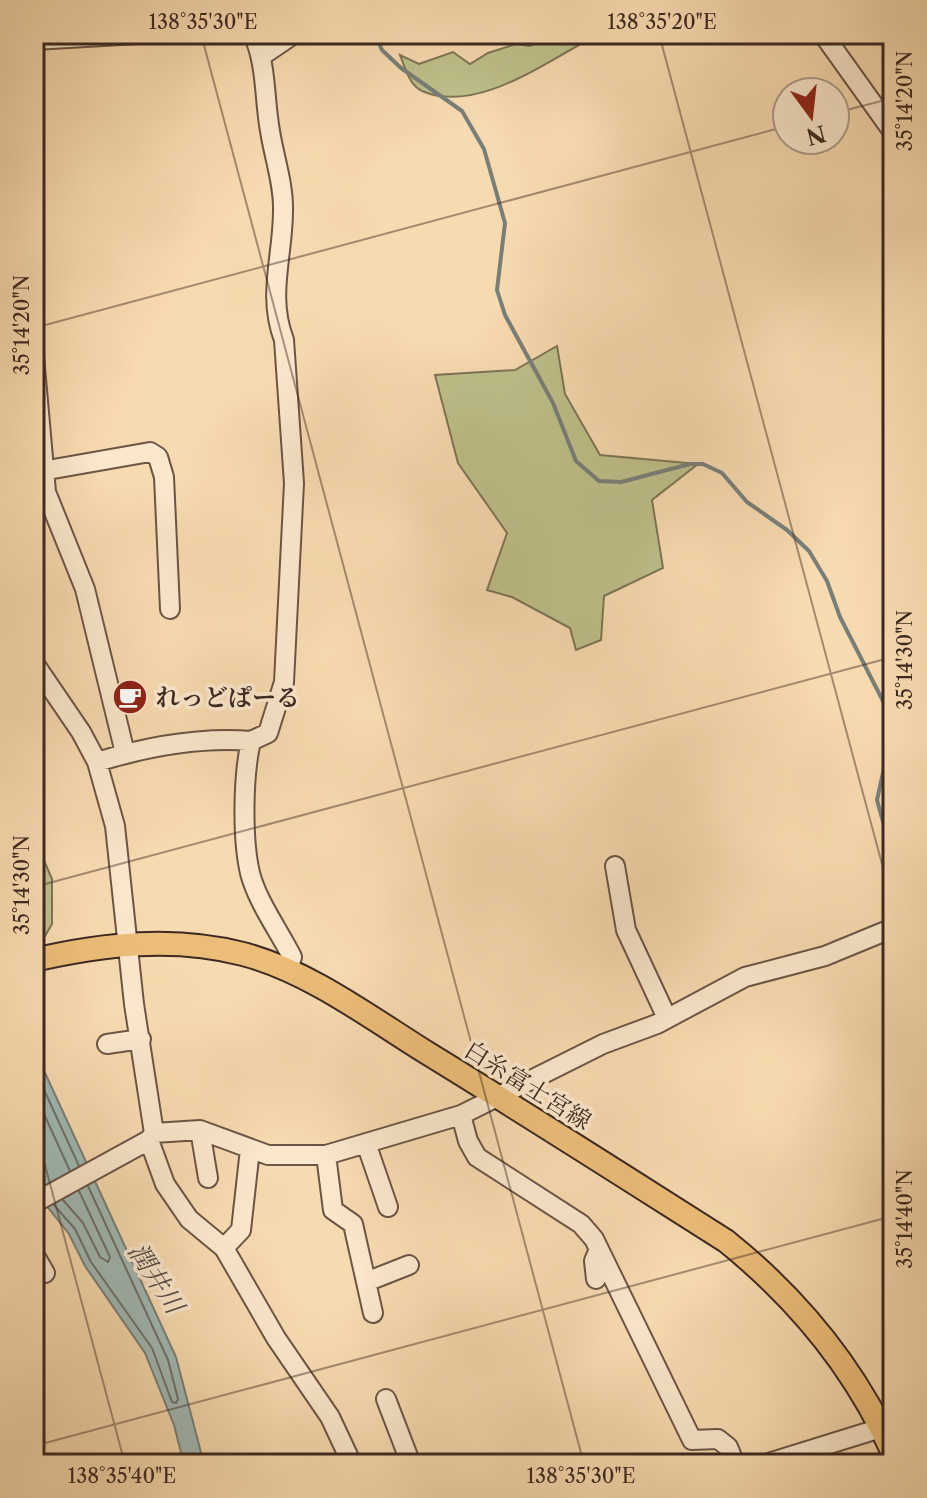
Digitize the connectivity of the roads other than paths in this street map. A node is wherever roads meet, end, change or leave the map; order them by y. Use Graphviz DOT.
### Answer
graph roads {
  1 [pos="138,34"];
  2 [pos="253,34"];
  3 [pos="294,34"];
  4 [pos="823,34"];
  5 [pos="34,40"];
  6 [pos="263,55"];
  7 [pos="893,132"];
  8 [pos="34,356"];
  9 [pos="42,471"];
  10 [pos="170,609"];
  11 [pos="34,663"];
  12 [pos="251,741"];
  13 [pos="125,753"];
  14 [pos="97,762"];
  15 [pos="615,866"];
  16 [pos="893,928"];
  17 [pos="127,944"];
  18 [pos="34,960"];
  19 [pos="288,970"];
  20 [pos="130,975"];
  21 [pos="111,981"];
  22 [pos="667,1018"];
  23 [pos="141,1039"];
  24 [pos="107,1044"];
  25 [pos="497,1096"];
  26 [pos="461,1115"];
  27 [pos="200,1130"];
  28 [pos="152,1136"];
  29 [pos="366,1143"];
  30 [pos="250,1149"];
  31 [pos="326,1155"];
  32 [pos="208,1178"];
  33 [pos="34,1203"];
  34 [pos="388,1207"];
  35 [pos="224,1248"];
  36 [pos="599,1249"];
  37 [pos="34,1254"];
  38 [pos="409,1265"];
  39 [pos="45,1273"];
  40 [pos="596,1279"];
  41 [pos="366,1282"];
  42 [pos="373,1313"];
  43 [pos="386,1399"];
  44 [pos="881,1428"];
  45 [pos="893,1453"];
  46 [pos="352,1464"];
  47 [pos="411,1464"];
  48 [pos="735,1464"];
  49 [pos="765,1464"];
  1 -- 5 [label="street"];
  2 -- 6 [label="street"];
  3 -- 6 [label="street"];
  4 -- 7 [label="street"];
  6 -- 12 [label="street"];
  8 -- 9 [label="street"];
  9 -- 10 [label="street"];
  9 -- 13 [label="street"];
  11 -- 14 [label="street"];
  12 -- 13 [label="street"];
  12 -- 19 [label="street"];
  13 -- 14 [label="street"];
  14 -- 17 [label="street"];
  15 -- 22 [label="street"];
  16 -- 22 [label="street"];
  17 -- 18 [label="main road, 白糸富士宮線"];
  17 -- 19 [label="main road, 白糸富士宮線"];
  17 -- 20 [label="street"];
  19 -- 25 [label="main road, 白糸富士宮線"];
  20 -- 21 [label="street"];
  20 -- 23 [label="street"];
  22 -- 25 [label="street"];
  23 -- 24 [label="street"];
  23 -- 28 [label="street"];
  25 -- 26 [label="street"];
  25 -- 44 [label="main road, 白糸富士宮線"];
  26 -- 29 [label="street"];
  26 -- 36 [label="street"];
  27 -- 28 [label="street"];
  27 -- 30 [label="street"];
  27 -- 32 [label="street"];
  28 -- 33 [label="street"];
  28 -- 35 [label="street"];
  29 -- 31 [label="street"];
  29 -- 34 [label="street"];
  30 -- 31 [label="street"];
  30 -- 35 [label="street"];
  31 -- 41 [label="street"];
  35 -- 46 [label="street"];
  36 -- 40 [label="street"];
  36 -- 48 [label="street"];
  37 -- 39 [label="street"];
  38 -- 41 [label="street"];
  41 -- 42 [label="street"];
  43 -- 47 [label="street"];
  44 -- 45 [label="main road, 白糸富士宮線"];
  44 -- 49 [label="street"];
}
